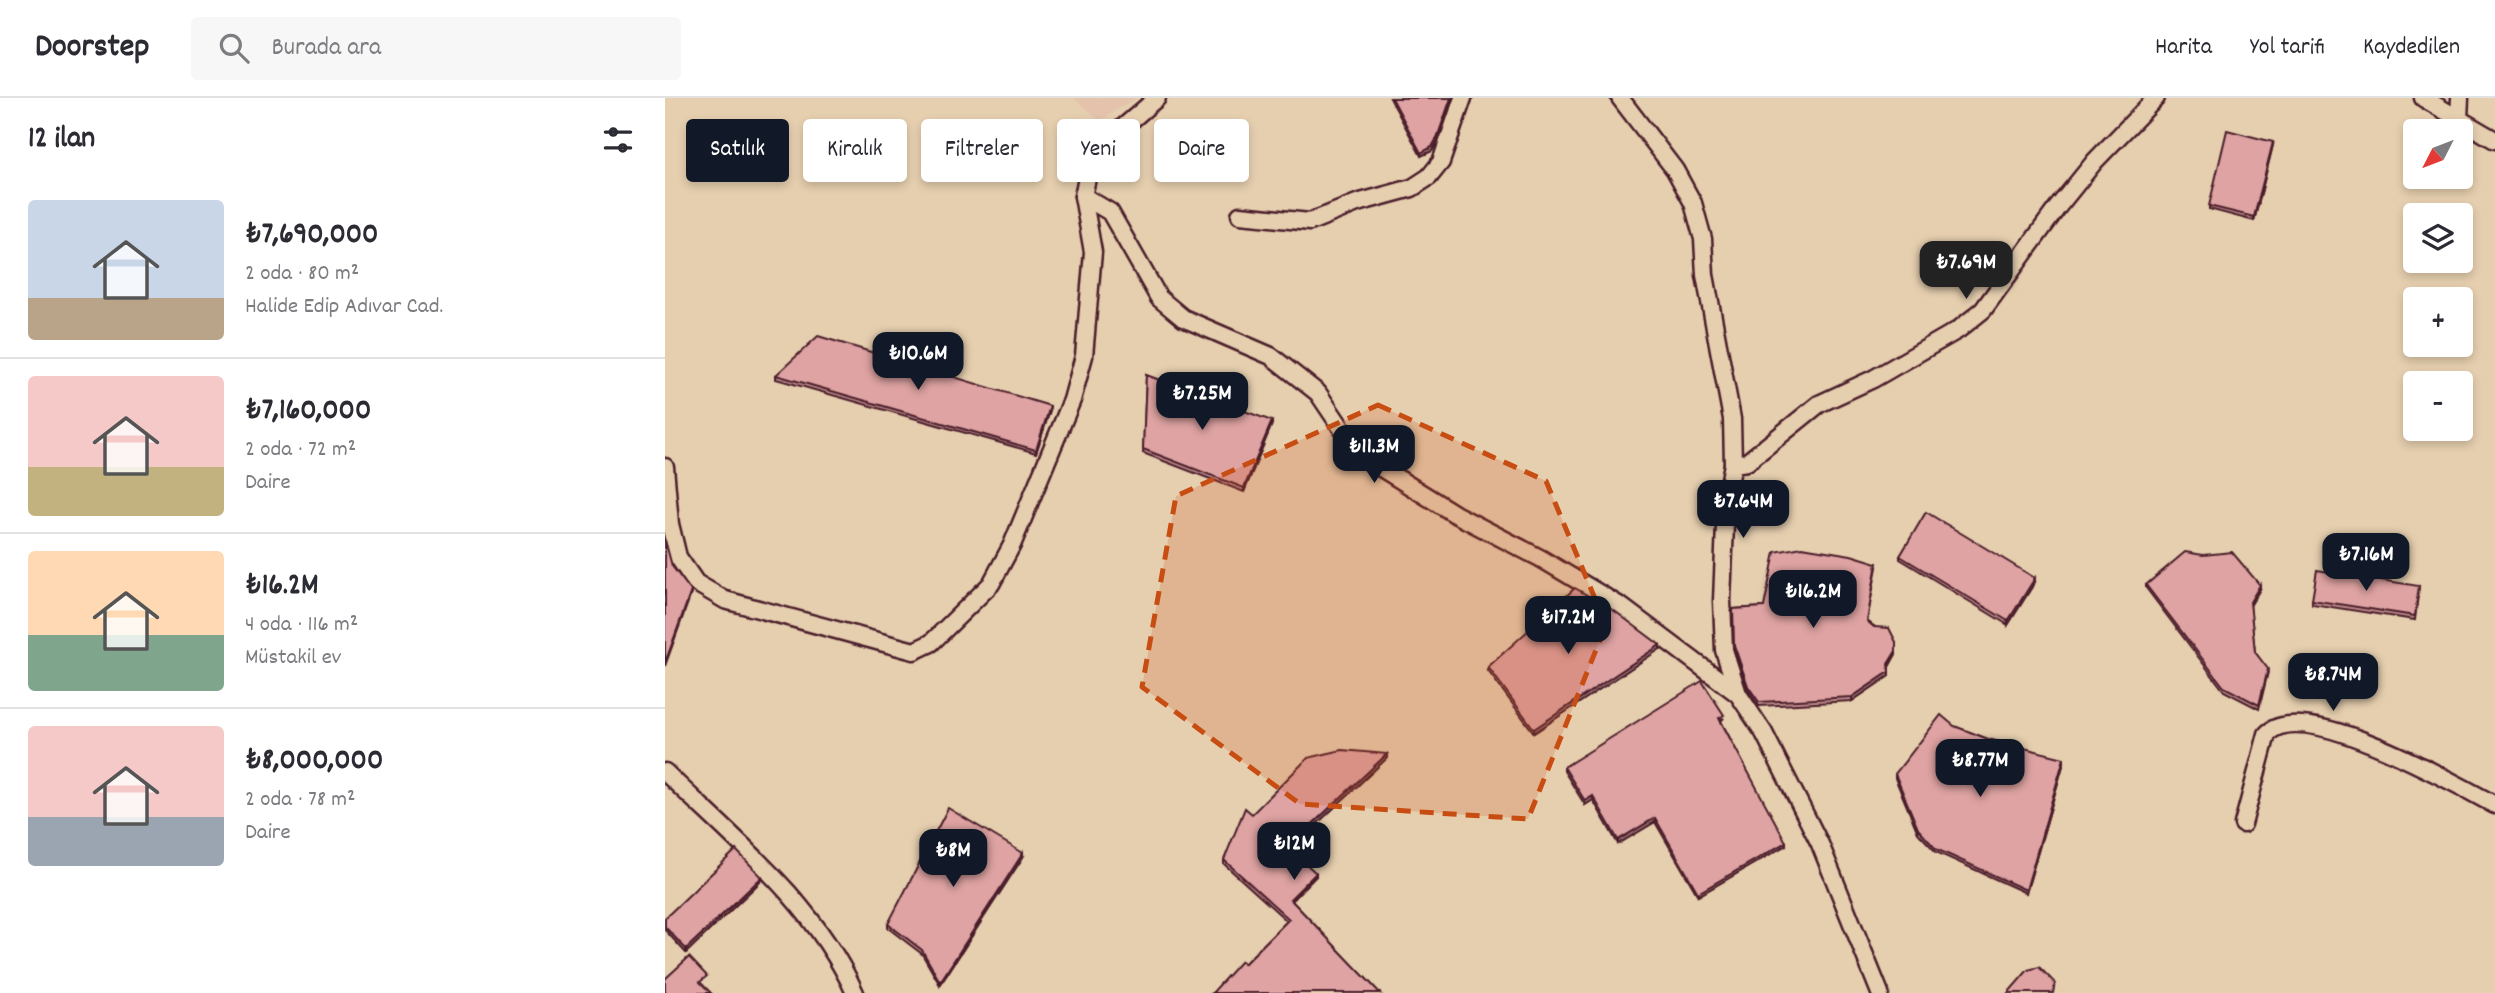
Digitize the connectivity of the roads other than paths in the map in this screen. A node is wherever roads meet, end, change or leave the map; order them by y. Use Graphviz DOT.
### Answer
graph roads {
  1 [pos="1157,98"];
  2 [pos="1462,98"];
  3 [pos="1620,98"];
  4 [pos="2155,98"];
  5 [pos="2423,98"];
  6 [pos="2460,98"];
  7 [pos="2459,118"];
  8 [pos="2495,140"];
  9 [pos="1083,196"];
  10 [pos="1240,215"];
  11 [pos="1733,464"];
  12 [pos="665,467"];
  13 [pos="1738,694"];
  14 [pos="665,772"];
  15 [pos="2495,805"];
  16 [pos="2243,824"];
  17 [pos="855,993"];
  18 [pos="1880,993"];
  1 -- 9 [label="street"];
  2 -- 10 [label="street"];
  3 -- 11 [label="street"];
  4 -- 11 [label="street"];
  5 -- 7 [label="street"];
  6 -- 7 [label="street"];
  7 -- 8 [label="street"];
  9 -- 12 [label="street"];
  9 -- 13 [label="street"];
  11 -- 13 [label="street"];
  13 -- 18 [label="street"];
  14 -- 17 [label="street"];
  15 -- 16 [label="street"];
}
